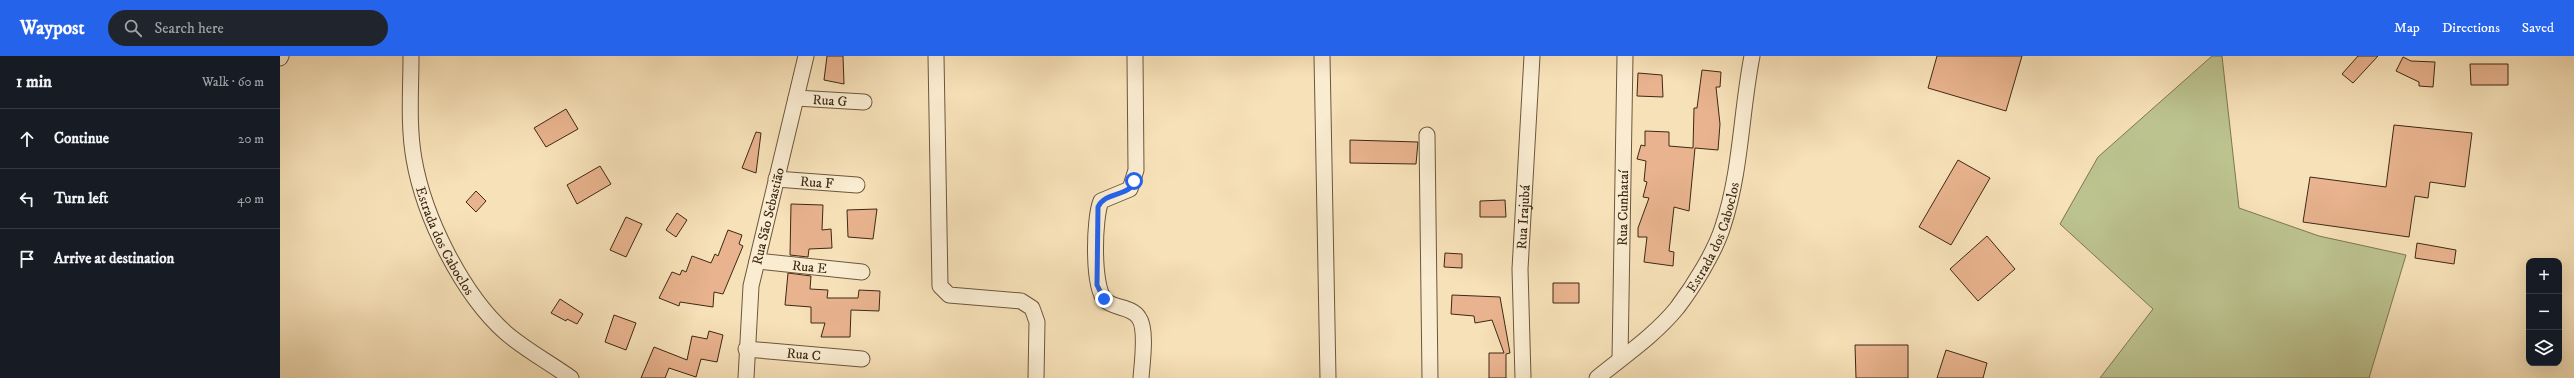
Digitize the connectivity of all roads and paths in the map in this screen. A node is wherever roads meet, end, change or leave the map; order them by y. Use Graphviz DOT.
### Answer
graph roads {
  1 [pos="411,56"];
  2 [pos="806,56"];
  3 [pos="936,56"];
  4 [pos="1134,56"];
  5 [pos="1322,56"];
  6 [pos="1532,56"];
  7 [pos="1625,56"];
  8 [pos="1752,56"];
  9 [pos="796,98"];
  10 [pos="864,102"];
  11 [pos="1427,135"];
  12 [pos="776,179"];
  13 [pos="857,185"];
  14 [pos="757,261"];
  15 [pos="862,272"];
  16 [pos="746,349"];
  17 [pos="862,359"];
  18 [pos="1620,359"];
  19 [pos="571,378"];
  20 [pos="746,378"];
  21 [pos="1036,378"];
  22 [pos="1142,378"];
  23 [pos="1328,378"];
  24 [pos="1430,378"];
  25 [pos="1523,378"];
  26 [pos="1597,378"];
  1 -- 19 [label="street, Estrada dos Caboclos"];
  2 -- 9 [label="street, Rua São Sebastião"];
  3 -- 21 [label="street"];
  4 -- 22 [label="street"];
  5 -- 23 [label="street"];
  6 -- 25 [label="street, Rua Irajubá"];
  7 -- 18 [label="street, Rua Cunhataí"];
  8 -- 18 [label="street, Estrada dos Caboclos"];
  9 -- 10 [label="street, Rua G"];
  9 -- 12 [label="street, Rua São Sebastião"];
  11 -- 24 [label="street"];
  12 -- 13 [label="street, Rua F"];
  12 -- 14 [label="street, Rua São Sebastião"];
  14 -- 15 [label="street, Rua E"];
  14 -- 16 [label="street, Rua São Sebastião"];
  16 -- 17 [label="street, Rua C"];
  16 -- 20 [label="street, Rua São Sebastião"];
  18 -- 26 [label="street, Estrada dos Caboclos"];
}
